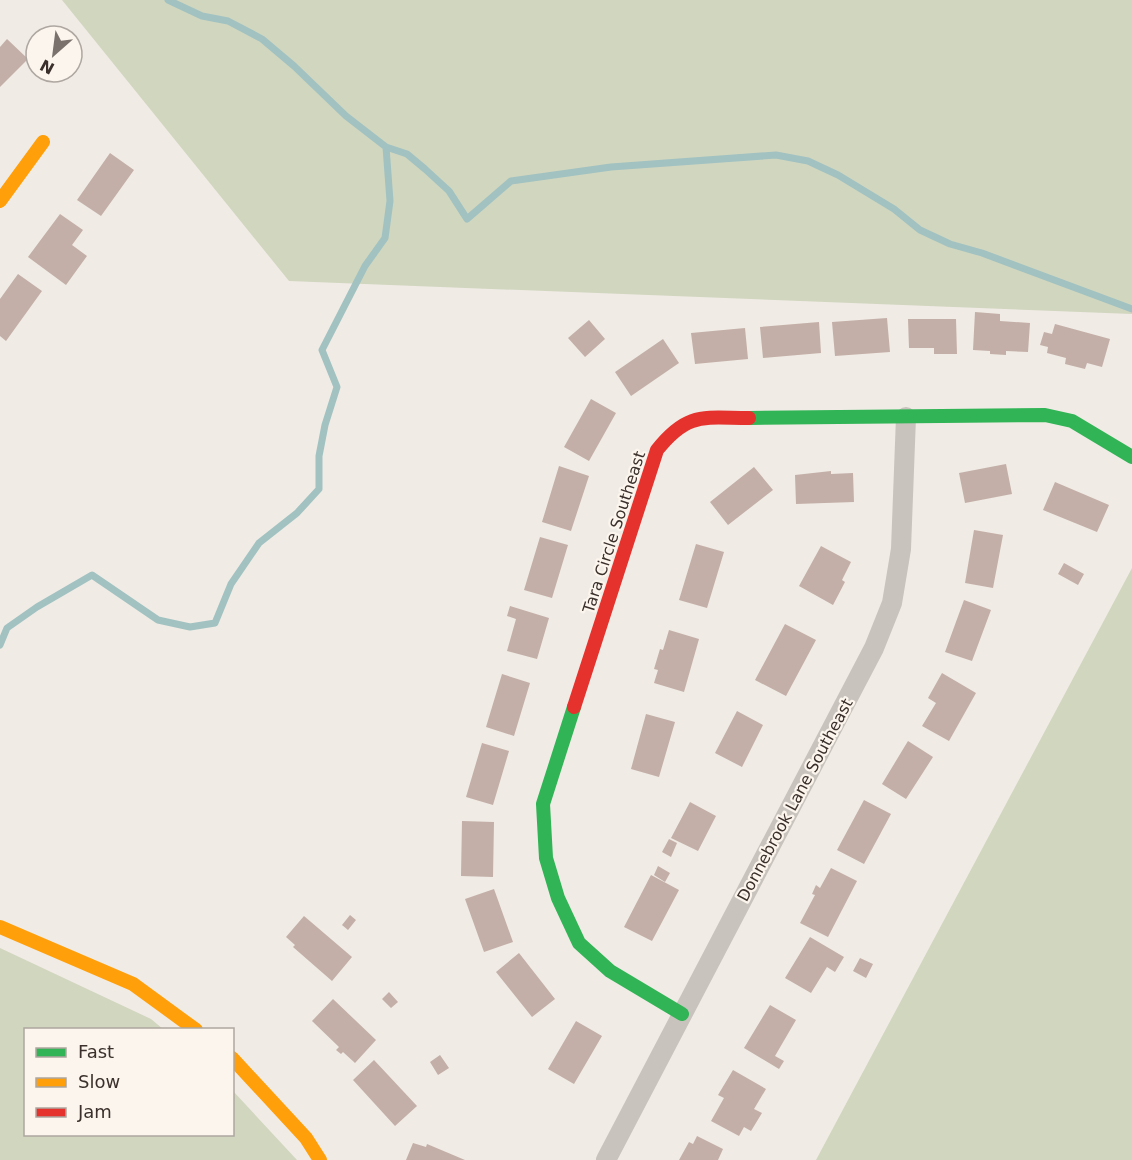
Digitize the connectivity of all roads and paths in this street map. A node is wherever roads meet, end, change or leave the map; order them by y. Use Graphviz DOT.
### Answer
graph roads {
  1 [pos="42,142"];
  2 [pos="0,201"];
  3 [pos="906,417"];
  4 [pos="1132,457"];
  5 [pos="1,927"];
  6 [pos="682,1014"];
  7 [pos="195,1028"];
  8 [pos="234,1060"];
  9 [pos="320,1160"];
  10 [pos="606,1160"];
  1 -- 2 [label="street"];
  3 -- 4 [label="street, Tara Circle Southeast"];
  3 -- 6 [label="street, Donnebrook Lane Southeast"];
  3 -- 6 [label="street, Tara Circle Southeast"];
  5 -- 7 [label="street"];
  6 -- 10 [label="street, Donnebrook Lane Southeast"];
  8 -- 9 [label="street"];
}
